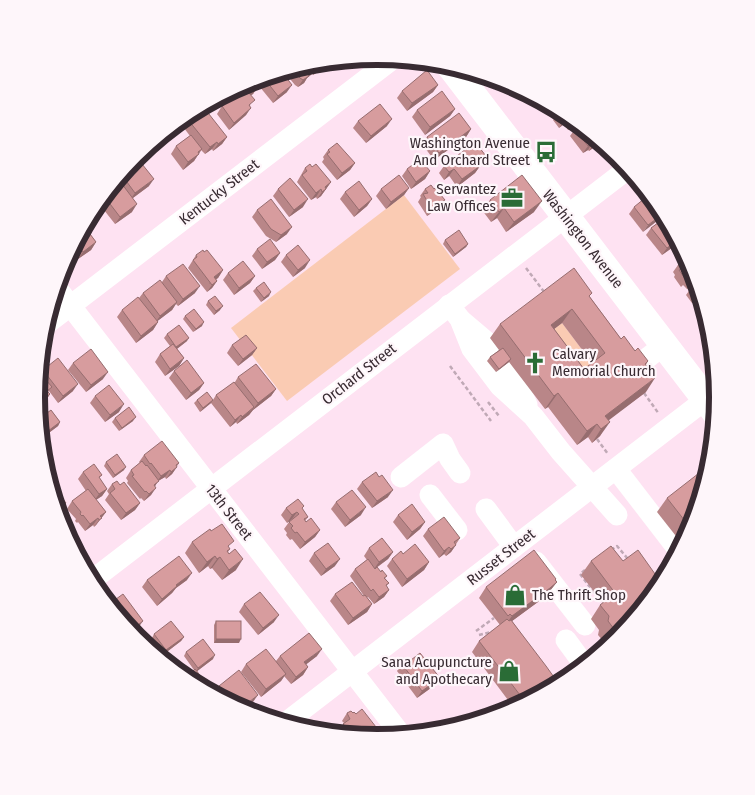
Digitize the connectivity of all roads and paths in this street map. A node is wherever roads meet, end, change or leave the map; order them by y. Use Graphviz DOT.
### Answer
graph roads {
  1 [pos="384,65"];
  2 [pos="457,74"];
  3 [pos="623,173"];
  4 [pos="566,217"];
  5 [pos="516,255"];
  6 [pos="62,294"];
  7 [pos="547,295"];
  8 [pos="71,306"];
  9 [pos="455,312"];
  10 [pos="54,318"];
  11 [pos="664,345"];
  12 [pos="450,366"];
  13 [pos="637,366"];
  14 [pos="644,393"];
  15 [pos="710,396"];
  16 [pos="710,404"];
  17 [pos="491,421"];
  18 [pos="670,428"];
  19 [pos="616,469"];
  20 [pos="460,472"];
  21 [pos="401,477"];
  22 [pos="593,486"];
  23 [pos="211,489"];
  24 [pos="430,496"];
  25 [pos="486,509"];
  26 [pos="617,515"];
  27 [pos="457,530"];
  28 [pos="518,544"];
  29 [pos="675,546"];
  30 [pos="610,551"];
  31 [pos="629,561"];
  32 [pos="587,568"];
  33 [pos="98,577"];
  34 [pos="598,600"];
  35 [pos="494,618"];
  36 [pos="585,626"];
  37 [pos="500,629"];
  38 [pos="476,631"];
  39 [pos="479,635"];
  40 [pos="566,640"];
  41 [pos="581,660"];
  42 [pos="352,672"];
  43 [pos="291,719"];
  44 [pos="397,729"];
  1 -- 8 [label="street, Kentucky Street"];
  2 -- 4 [label="main road, Washington Avenue"];
  3 -- 4 [label="street, Orchard Street"];
  4 -- 5 [label="street, Orchard Street"];
  4 -- 11 [label="main road, Washington Avenue"];
  5 -- 7 [label="path"];
  5 -- 9 [label="street, Orchard Street"];
  6 -- 8 [label="street, 13th Street"];
  8 -- 10 [label="street, Kentucky Street"];
  8 -- 23 [label="street, 13th Street"];
  9 -- 22 [label="street"];
  9 -- 23 [label="street, Orchard Street"];
  11 -- 13 [label="street"];
  11 -- 15 [label="main road, Washington Avenue"];
  12 -- 17 [label="path"];
  14 -- 18 [label="path"];
  16 -- 18 [label="street, Russet Street"];
  18 -- 19 [label="street, Russet Street"];
  19 -- 22 [label="street, Russet Street"];
  19 -- 29 [label="street"];
  20 -- 21 [label="street"];
  22 -- 26 [label="street"];
  22 -- 28 [label="street, Russet Street"];
  23 -- 33 [label="street, Orchard Street"];
  23 -- 42 [label="street, 13th Street"];
  24 -- 27 [label="street"];
  25 -- 28 [label="street"];
  28 -- 36 [label="street"];
  28 -- 42 [label="street, Russet Street"];
  30 -- 31 [label="path"];
  32 -- 34 [label="path"];
  35 -- 38 [label="path"];
  37 -- 39 [label="path"];
  40 -- 41 [label="street"];
  42 -- 43 [label="street, Russet Street"];
  42 -- 44 [label="street, 13th Street"];
}
